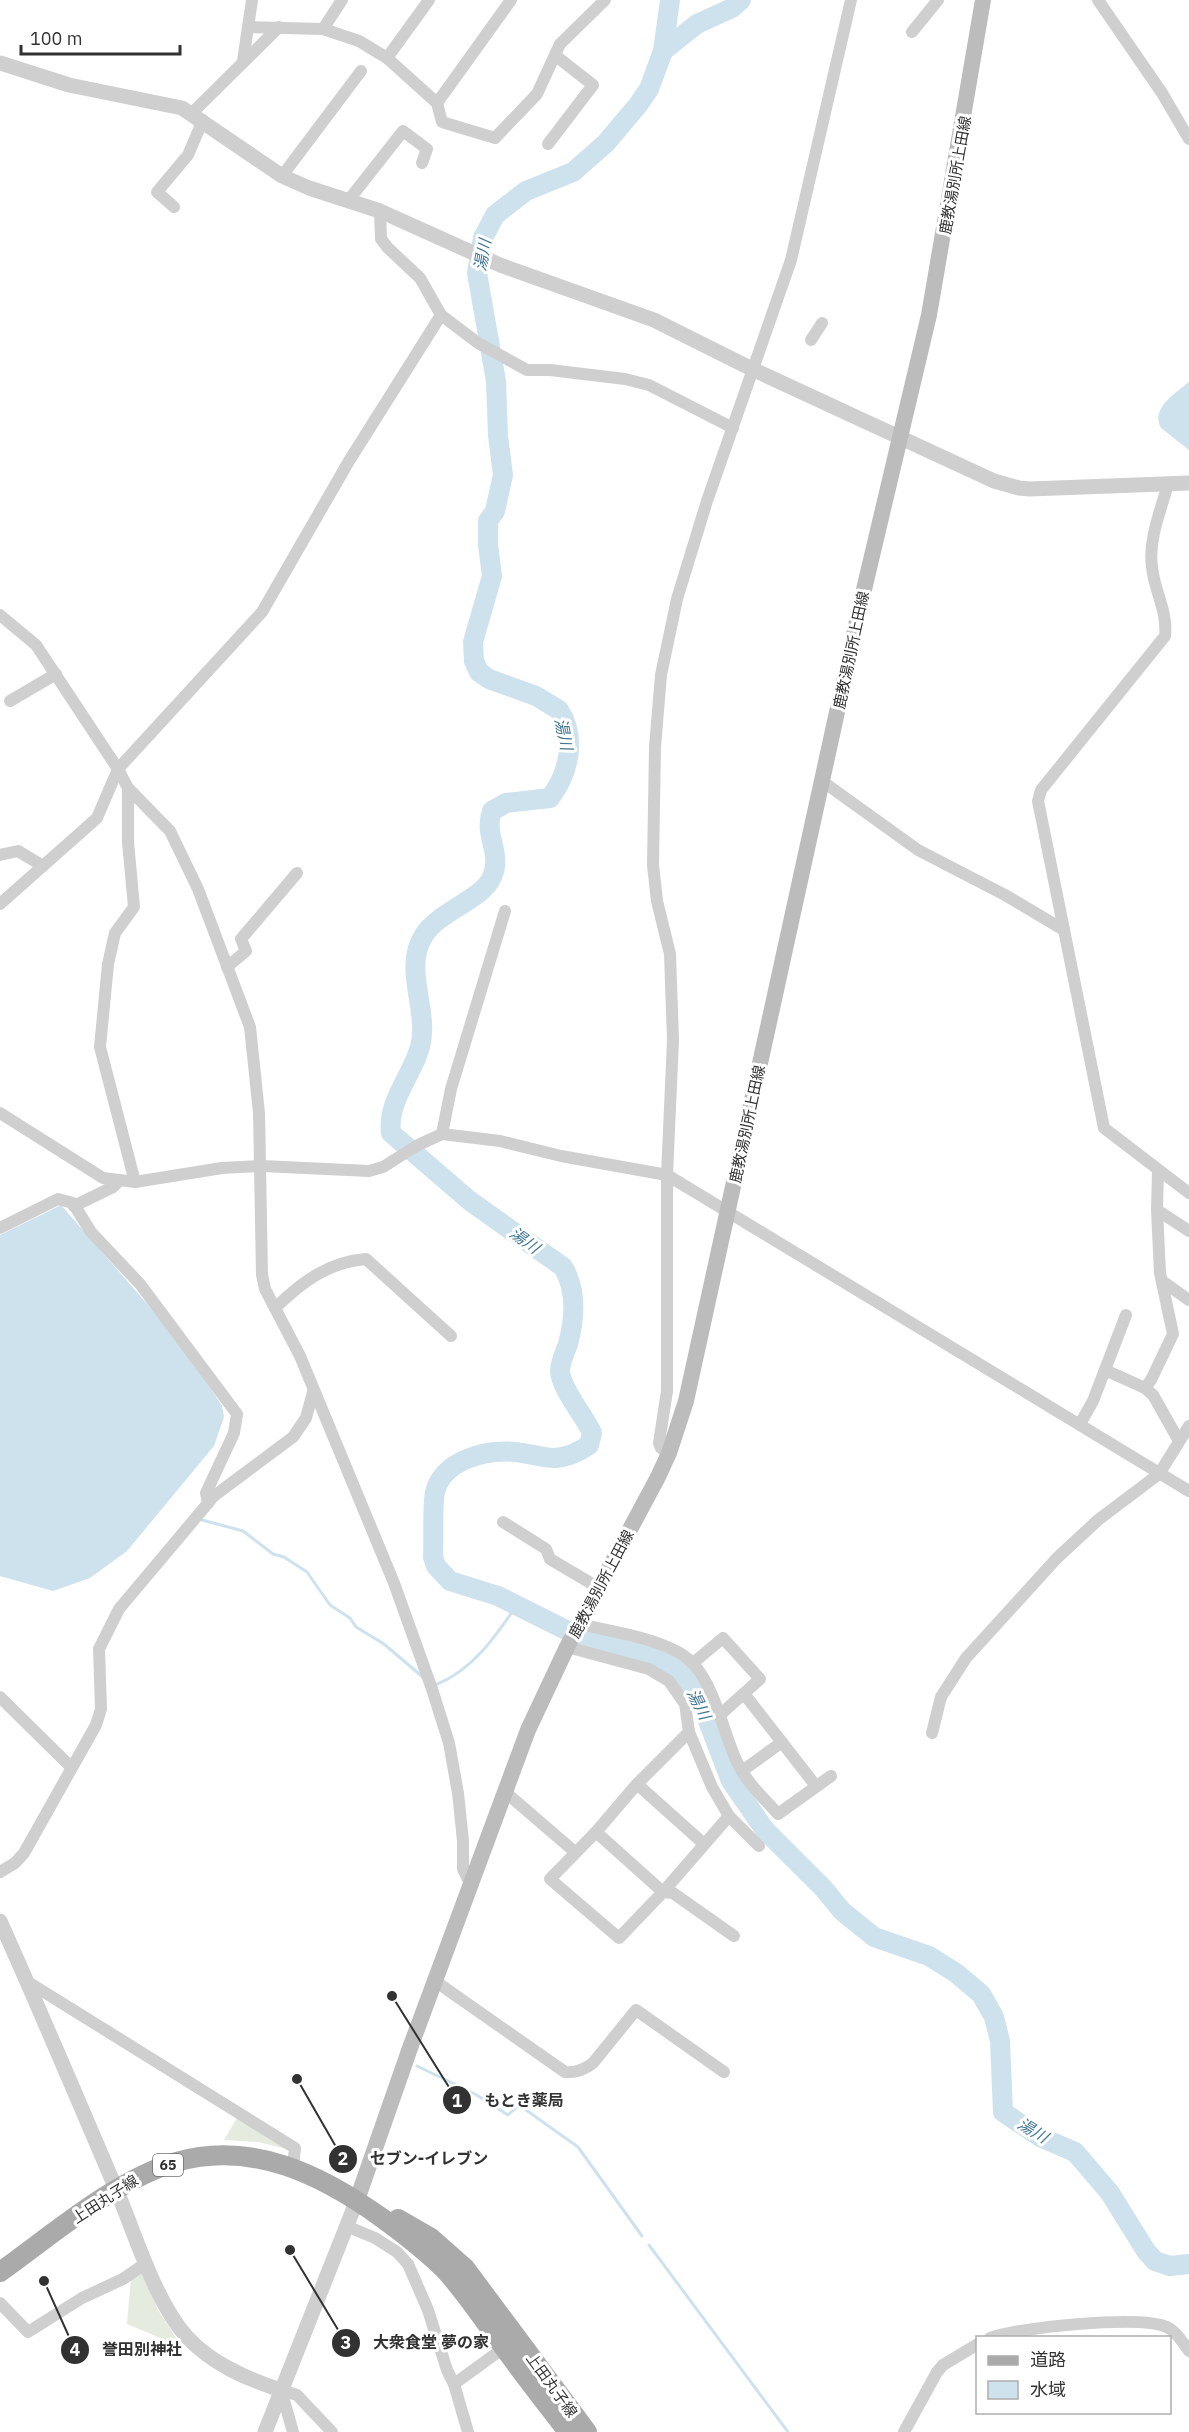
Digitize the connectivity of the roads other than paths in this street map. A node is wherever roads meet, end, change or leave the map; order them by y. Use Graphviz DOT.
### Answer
graph roads {
  1 [pos="252,0"];
  2 [pos="342,0"];
  3 [pos="429,0"];
  4 [pos="511,0"];
  5 [pos="605,0"];
  6 [pos="851,0"];
  7 [pos="938,0"];
  8 [pos="983,0"];
  9 [pos="1098,0"];
  10 [pos="249,27"];
  11 [pos="279,27"];
  12 [pos="323,29"];
  13 [pos="912,32"];
  14 [pos="556,56"];
  15 [pos="387,58"];
  16 [pos="243,61"];
  17 [pos="0,63"];
  18 [pos="361,71"];
  19 [pos="437,103"];
  20 [pos="198,117"];
  21 [pos="1189,140"];
  22 [pos="548,144"];
  23 [pos="422,163"];
  24 [pos="282,176"];
  25 [pos="348,201"];
  26 [pos="174,207"];
  27 [pos="380,211"];
  28 [pos="441,315"];
  29 [pos="822,323"];
  30 [pos="811,340"];
  31 [pos="752,369"];
  32 [pos="733,428"];
  33 [pos="900,438"];
  34 [pos="1189,483"];
  35 [pos="1168,484"];
  36 [pos="1,617"];
  37 [pos="56,674"];
  38 [pos="10,701"];
  39 [pos="118,769"];
  40 [pos="822,781"];
  41 [pos="128,788"];
  42 [pos="0,855"];
  43 [pos="43,867"];
  44 [pos="297,873"];
  45 [pos="0,904"];
  46 [pos="505,911"];
  47 [pos="1064,930"];
  48 [pos="227,967"];
  49 [pos="0,1113"];
  50 [pos="442,1134"];
  51 [pos="262,1166"];
  52 [pos="1158,1171"];
  53 [pos="667,1175"];
  54 [pos="120,1180"];
  55 [pos="135,1182"];
  56 [pos="1189,1193"];
  57 [pos="74,1206"];
  58 [pos="1157,1210"];
  59 [pos="728,1212"];
  60 [pos="0,1228"];
  61 [pos="1189,1231"];
  62 [pos="1162,1281"];
  63 [pos="1189,1299"];
  64 [pos="275,1308"];
  65 [pos="1126,1315"];
  66 [pos="451,1336"];
  67 [pos="1105,1370"];
  68 [pos="1145,1388"];
  69 [pos="313,1392"];
  70 [pos="1080,1424"];
  71 [pos="1189,1426"];
  72 [pos="1179,1441"];
  73 [pos="669,1453"];
  74 [pos="1159,1474"];
  75 [pos="1189,1491"];
  76 [pos="208,1503"];
  77 [pos="503,1522"];
  78 [pos="599,1588"];
  79 [pos="579,1625"];
  80 [pos="568,1645"];
  81 [pos="693,1663"];
  82 [pos="745,1695"];
  83 [pos="0,1697"];
  84 [pos="721,1714"];
  85 [pos="689,1732"];
  86 [pos="932,1733"];
  87 [pos="782,1742"];
  88 [pos="71,1767"];
  89 [pos="742,1771"];
  90 [pos="831,1776"];
  91 [pos="637,1784"];
  92 [pos="816,1786"];
  93 [pos="504,1791"];
  94 [pos="729,1816"];
  95 [pos="596,1832"];
  96 [pos="704,1844"];
  97 [pos="759,1846"];
  98 [pos="575,1852"];
  99 [pos="0,1872"];
  100 [pos="471,1886"];
  101 [pos="663,1892"];
  102 [pos="0,1921"];
  103 [pos="734,1936"];
  104 [pos="435,1981"];
  105 [pos="28,1982"];
  106 [pos="724,2072"];
  107 [pos="293,2167"];
  108 [pos="116,2189"];
  109 [pos="357,2200"];
  110 [pos="346,2226"];
  111 [pos="146,2263"];
  112 [pos="0,2271"];
  113 [pos="0,2303"];
  114 [pos="993,2336"];
  115 [pos="510,2342"];
  116 [pos="976,2345"];
  117 [pos="1189,2351"];
  118 [pos="454,2384"];
  119 [pos="281,2390"];
  120 [pos="266,2432"];
  121 [pos="293,2432"];
  122 [pos="332,2432"];
  123 [pos="468,2432"];
  124 [pos="568,2432"];
  125 [pos="587,2432"];
  126 [pos="904,2432"];
  1 -- 10 [label="street"];
  2 -- 12 [label="street"];
  3 -- 15 [label="street"];
  4 -- 19 [label="street"];
  5 -- 14 [label="street"];
  6 -- 31 [label="street"];
  7 -- 13 [label="street"];
  8 -- 33 [label="main road, 鹿教湯別所上田線"];
  9 -- 21 [label="street"];
  10 -- 11 [label="street"];
  10 -- 16 [label="street"];
  11 -- 12 [label="street"];
  11 -- 16 [label="street"];
  12 -- 15 [label="street"];
  14 -- 19 [label="street"];
  14 -- 22 [label="street"];
  15 -- 19 [label="street"];
  16 -- 20 [label="street"];
  17 -- 20 [label="street"];
  18 -- 24 [label="street"];
  20 -- 24 [label="street"];
  20 -- 26 [label="street"];
  23 -- 25 [label="street"];
  24 -- 25 [label="street"];
  25 -- 27 [label="street"];
  27 -- 28 [label="street"];
  27 -- 31 [label="street"];
  28 -- 32 [label="street"];
  28 -- 39 [label="street"];
  29 -- 30 [label="street"];
  31 -- 32 [label="street"];
  31 -- 33 [label="street"];
  32 -- 53 [label="street"];
  33 -- 35 [label="street"];
  33 -- 40 [label="main road, 鹿教湯別所上田線"];
  34 -- 35 [label="street"];
  35 -- 47 [label="street"];
  36 -- 37 [label="street"];
  37 -- 38 [label="street"];
  37 -- 39 [label="street"];
  39 -- 41 [label="street"];
  39 -- 43 [label="street"];
  40 -- 47 [label="street"];
  40 -- 59 [label="main road, 鹿教湯別所上田線"];
  41 -- 48 [label="street"];
  41 -- 55 [label="street"];
  42 -- 43 [label="street"];
  43 -- 45 [label="street"];
  44 -- 48 [label="street"];
  46 -- 50 [label="street"];
  47 -- 52 [label="street"];
  48 -- 51 [label="street"];
  49 -- 54 [label="street"];
  50 -- 51 [label="street"];
  50 -- 53 [label="street"];
  51 -- 55 [label="street"];
  51 -- 64 [label="street"];
  52 -- 56 [label="street"];
  52 -- 58 [label="street"];
  53 -- 59 [label="street"];
  53 -- 73 [label="street"];
  54 -- 55 [label="street"];
  54 -- 57 [label="street"];
  57 -- 60 [label="street"];
  57 -- 76 [label="street"];
  58 -- 61 [label="street"];
  58 -- 62 [label="street"];
  59 -- 70 [label="street"];
  59 -- 73 [label="main road, 鹿教湯別所上田線"];
  62 -- 63 [label="street"];
  62 -- 68 [label="street"];
  64 -- 66 [label="street"];
  64 -- 69 [label="street"];
  65 -- 67 [label="street"];
  67 -- 68 [label="street"];
  67 -- 70 [label="street"];
  68 -- 72 [label="street"];
  69 -- 76 [label="street"];
  69 -- 100 [label="street"];
  70 -- 74 [label="street"];
  71 -- 72 [label="street"];
  72 -- 74 [label="street"];
  73 -- 78 [label="main road, 鹿教湯別所上田線"];
  74 -- 75 [label="street"];
  74 -- 86 [label="street"];
  76 -- 88 [label="street"];
  77 -- 78 [label="street"];
  78 -- 79 [label="main road, 鹿教湯別所上田線"];
  79 -- 80 [label="main road, 鹿教湯別所上田線"];
  79 -- 81 [label="street"];
  80 -- 85 [label="street"];
  80 -- 93 [label="main road, 鹿教湯別所上田線"];
  81 -- 82 [label="street"];
  81 -- 84 [label="street"];
  82 -- 84 [label="street"];
  82 -- 87 [label="street"];
  83 -- 88 [label="street"];
  84 -- 89 [label="street"];
  85 -- 91 [label="street"];
  85 -- 94 [label="street"];
  87 -- 89 [label="street"];
  87 -- 92 [label="street"];
  88 -- 99 [label="street"];
  89 -- 92 [label="street"];
  90 -- 92 [label="street"];
  91 -- 95 [label="street"];
  91 -- 96 [label="street"];
  93 -- 98 [label="street"];
  93 -- 100 [label="main road, 鹿教湯別所上田線"];
  94 -- 96 [label="street"];
  94 -- 97 [label="street"];
  95 -- 98 [label="street"];
  95 -- 101 [label="street"];
  96 -- 101 [label="street"];
  98 -- 101 [label="street"];
  100 -- 104 [label="main road, 鹿教湯別所上田線"];
  101 -- 103 [label="street"];
  102 -- 105 [label="street"];
  104 -- 106 [label="street"];
  104 -- 109 [label="main road, 鹿教湯別所上田線"];
  105 -- 107 [label="street"];
  105 -- 108 [label="street"];
  107 -- 108 [label="main road, 上田丸子線 / 65"];
  107 -- 109 [label="main road, 上田丸子線 / 65"];
  108 -- 111 [label="street"];
  108 -- 112 [label="main road, 上田丸子線 / 65"];
  109 -- 110 [label="street"];
  109 -- 115 [label="main road, 上田丸子線 / 65"];
  110 -- 118 [label="street"];
  110 -- 119 [label="street"];
  111 -- 113 [label="street"];
  111 -- 119 [label="street"];
  114 -- 117 [label="street"];
  115 -- 118 [label="street"];
  115 -- 124 [label="main road, 上田丸子線 / 65"];
  115 -- 125 [label="main road, 上田丸子線 / 65"];
  116 -- 126 [label="street"];
  118 -- 123 [label="street"];
  119 -- 120 [label="street"];
  119 -- 121 [label="street"];
  119 -- 122 [label="street"];
}
